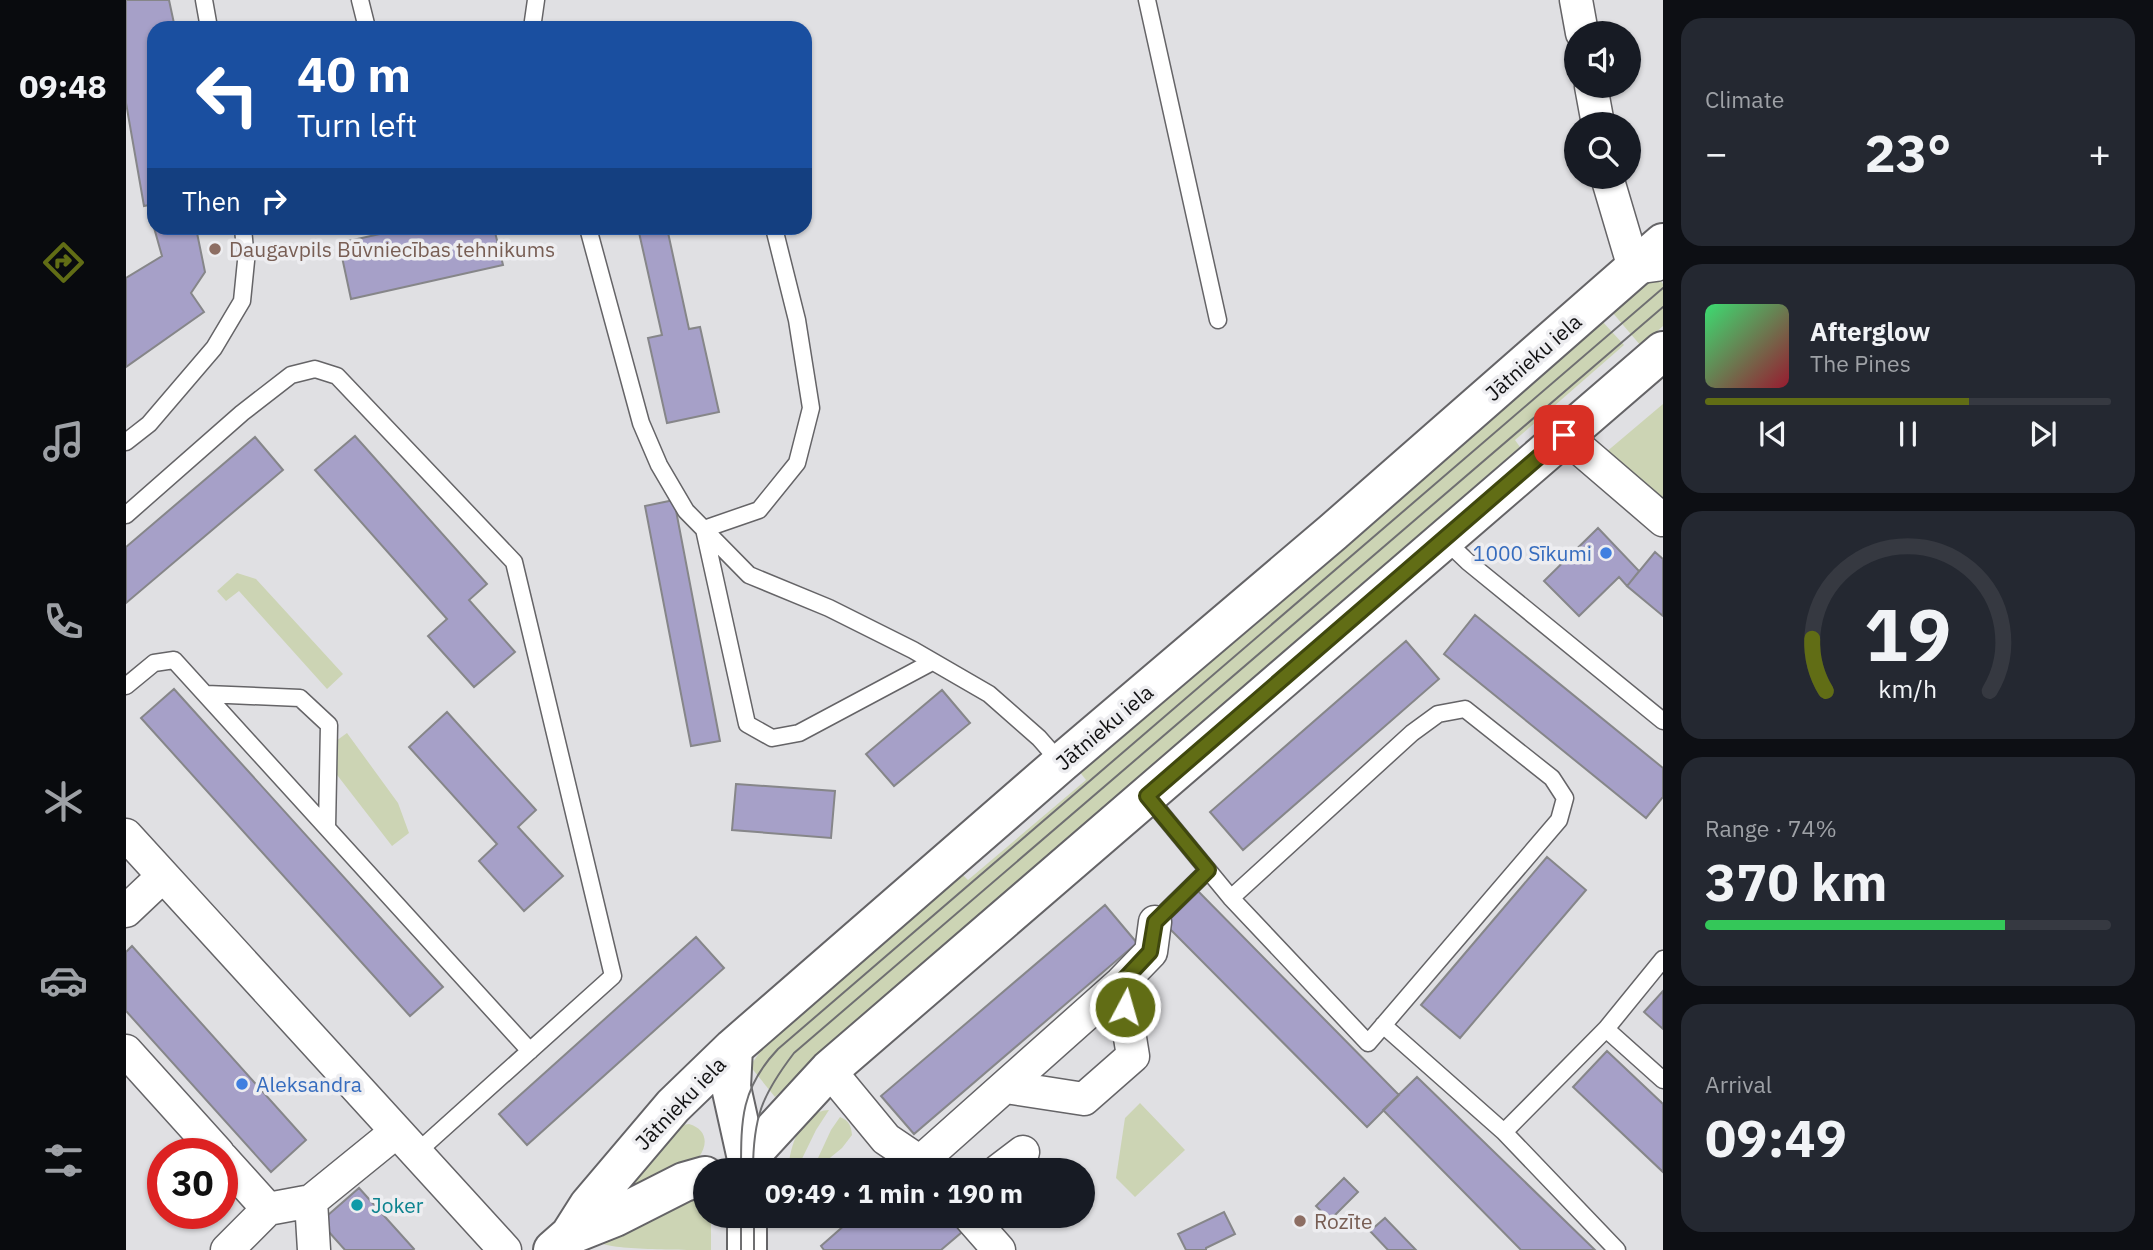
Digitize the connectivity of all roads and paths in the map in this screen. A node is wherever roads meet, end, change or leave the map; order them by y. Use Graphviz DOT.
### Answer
graph roads {
  1 [pos="204,0"];
  2 [pos="360,0"];
  3 [pos="536,0"];
  4 [pos="1147,0"];
  5 [pos="1576,0"];
  6 [pos="208,21"];
  7 [pos="365,21"];
  8 [pos="533,21"];
  9 [pos="1580,21"];
  10 [pos="1613,189"];
  11 [pos="244,235"];
  12 [pos="590,235"];
  13 [pos="777,235"];
  14 [pos="1663,243"];
  15 [pos="1648,266"];
  16 [pos="1218,320"];
  17 [pos="1663,351"];
  18 [pos="1564,435"];
  19 [pos="126,442"];
  20 [pos="126,515"];
  21 [pos="1663,520"];
  22 [pos="704,529"];
  23 [pos="1445,540"];
  24 [pos="932,662"];
  25 [pos="126,686"];
  26 [pos="205,694"];
  27 [pos="1663,721"];
  28 [pos="1061,763"];
  29 [pos="1147,796"];
  30 [pos="327,828"];
  31 [pos="126,835"];
  32 [pos="1208,870"];
  33 [pos="163,876"];
  34 [pos="1231,898"];
  35 [pos="126,911"];
  36 [pos="1155,922"];
  37 [pos="1663,959"];
  38 [pos="1121,983"];
  39 [pos="1383,1025"];
  40 [pos="1606,1029"];
  41 [pos="733,1048"];
  42 [pos="126,1051"];
  43 [pos="530,1051"];
  44 [pos="829,1070"];
  45 [pos="1663,1080"];
  46 [pos="1006,1087"];
  47 [pos="1504,1132"];
  48 [pos="204,1138"];
  49 [pos="406,1143"];
  50 [pos="1023,1152"];
  51 [pos="743,1158"];
  52 [pos="752,1158"];
  53 [pos="913,1158"];
  54 [pos="932,1158"];
  55 [pos="1015,1158"];
  56 [pos="238,1176"];
  57 [pos="693,1180"];
  58 [pos="311,1201"];
  59 [pos="268,1209"];
  60 [pos="747,1228"];
  61 [pos="562,1243"];
  62 [pos="227,1250"];
  63 [pos="314,1250"];
  64 [pos="505,1250"];
  65 [pos="747,1250"];
  66 [pos="1616,1250"];
  1 -- 6 [label="lane"];
  2 -- 7 [label="lane"];
  3 -- 8 [label="lane"];
  4 -- 16 [label="lane"];
  5 -- 9 [label="street"];
  10 -- 15 [label="street"];
  11 -- 19 [label="lane"];
  12 -- 22 [label="lane"];
  13 -- 22 [label="lane"];
  14 -- 15 [label="street, Jātnieku iela"];
  15 -- 28 [label="street, Jātnieku iela"];
  17 -- 18 [label="street"];
  18 -- 21 [label="street"];
  18 -- 23 [label="street"];
  20 -- 43 [label="lane"];
  22 -- 24 [label="lane"];
  22 -- 24 [label="lane"];
  23 -- 27 [label="lane"];
  23 -- 29 [label="street"];
  24 -- 28 [label="lane"];
  25 -- 26 [label="lane"];
  26 -- 30 [label="lane"];
  26 -- 30 [label="lane"];
  28 -- 41 [label="street, Jātnieku iela"];
  29 -- 32 [label="lane"];
  29 -- 44 [label="street"];
  30 -- 43 [label="lane"];
  31 -- 33 [label="street"];
  32 -- 34 [label="lane"];
  32 -- 36 [label="lane"];
  33 -- 35 [label="street"];
  33 -- 49 [label="street"];
  34 -- 39 [label="lane"];
  34 -- 39 [label="lane"];
  36 -- 38 [label="street"];
  37 -- 40 [label="lane"];
  38 -- 46 [label="street"];
  38 -- 46 [label="street"];
  39 -- 47 [label="lane"];
  40 -- 45 [label="lane"];
  40 -- 47 [label="lane"];
  41 -- 51 [label="street"];
  41 -- 61 [label="street, Jātnieku iela"];
  42 -- 48 [label="street"];
  43 -- 49 [label="lane"];
  44 -- 52 [label="street"];
  44 -- 53 [label="street"];
  46 -- 54 [label="street"];
  47 -- 66 [label="lane"];
  49 -- 58 [label="street"];
  49 -- 64 [label="street"];
  50 -- 55 [label="street"];
  56 -- 59 [label="street"];
  57 -- 61 [label="street, Jātnieku iela"];
  58 -- 59 [label="street"];
  58 -- 63 [label="street"];
  59 -- 62 [label="street"];
  60 -- 65 [label="street"];
}
